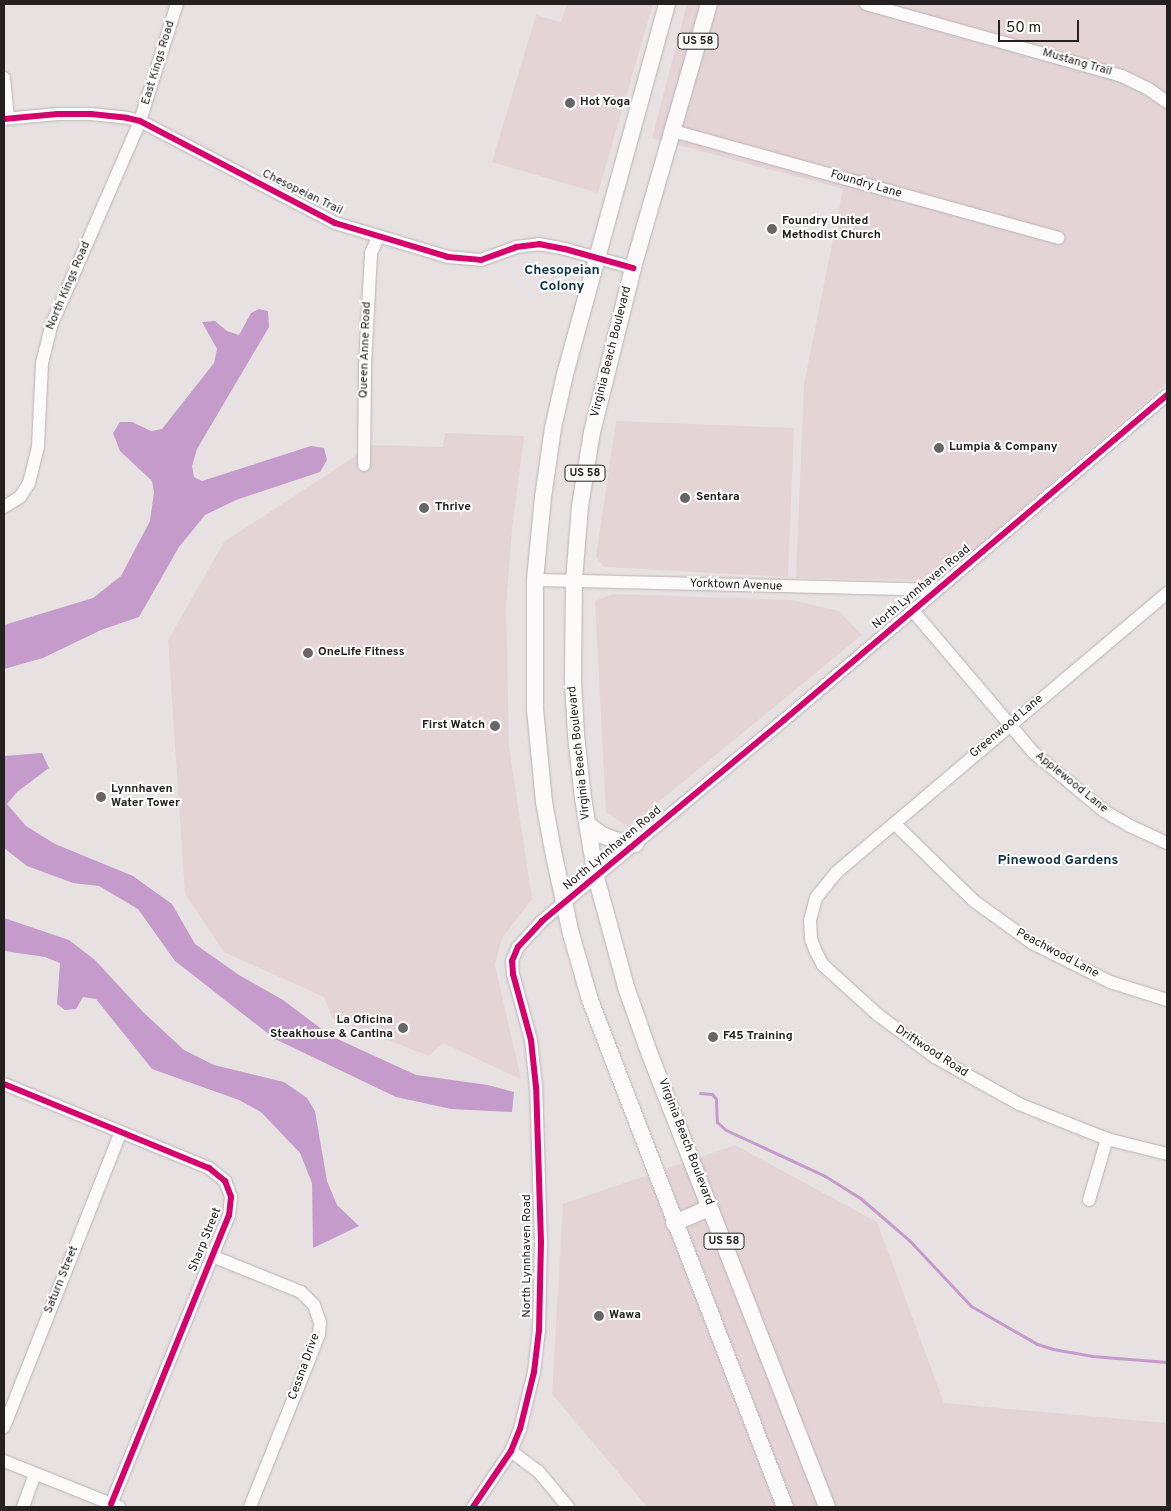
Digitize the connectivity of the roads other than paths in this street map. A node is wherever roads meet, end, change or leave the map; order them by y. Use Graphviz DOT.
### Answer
graph roads {
  1 [pos="177,4"];
  2 [pos="667,4"];
  3 [pos="709,4"];
  4 [pos="866,4"];
  5 [pos="4,78"];
  6 [pos="1167,102"];
  7 [pos="6,119"];
  8 [pos="140,122"];
  9 [pos="673,131"];
  10 [pos="378,237"];
  11 [pos="1058,238"];
  12 [pos="596,258"];
  13 [pos="633,268"];
  14 [pos="1167,395"];
  15 [pos="364,465"];
  16 [pos="4,507"];
  17 [pos="535,580"];
  18 [pos="574,580"];
  19 [pos="937,590"];
  20 [pos="1167,593"];
  21 [pos="913,611"];
  22 [pos="1009,725"];
  23 [pos="587,824"];
  24 [pos="894,824"];
  25 [pos="1167,843"];
  26 [pos="636,844"];
  27 [pos="849,863"];
  28 [pos="596,877"];
  29 [pos="564,904"];
  30 [pos="1167,1000"];
  31 [pos="4,1084"];
  32 [pos="121,1132"];
  33 [pos="1106,1139"];
  34 [pos="1167,1154"];
  35 [pos="1090,1200"];
  36 [pos="710,1208"];
  37 [pos="674,1222"];
  38 [pos="212,1256"];
  39 [pos="4,1428"];
  40 [pos="510,1450"];
  41 [pos="4,1462"];
  42 [pos="35,1474"];
  43 [pos="115,1506"];
  44 [pos="23,1507"];
  45 [pos="250,1507"];
  46 [pos="473,1507"];
  47 [pos="568,1507"];
  48 [pos="785,1507"];
  49 [pos="827,1507"];
  1 -- 8 [label="street, East Kings Road"];
  2 -- 12 [label="main road, US 58"];
  3 -- 9 [label="main road, Virginia Beach Boulevard / US 58"];
  4 -- 6 [label="street, Mustang Trail"];
  5 -- 7 [label="street"];
  7 -- 8 [label="street, Chesopeian Trail"];
  8 -- 10 [label="street, Chesopeian Trail"];
  8 -- 16 [label="street, North Kings Road"];
  9 -- 11 [label="street, Foundry Lane"];
  9 -- 13 [label="main road, Virginia Beach Boulevard / US 58"];
  10 -- 12 [label="street, Chesopeian Trail"];
  10 -- 15 [label="street, Queen Anne Road"];
  12 -- 13 [label="street, Chesopeian Trail"];
  12 -- 17 [label="main road, US 58"];
  13 -- 18 [label="main road, Virginia Beach Boulevard / US 58"];
  14 -- 19 [label="street, North Lynnhaven Road"];
  17 -- 18 [label="street, Yorktown Avenue"];
  17 -- 29 [label="main road, US 58"];
  18 -- 19 [label="street, Yorktown Avenue"];
  18 -- 23 [label="main road, Virginia Beach Boulevard / US 58"];
  19 -- 21 [label="street, North Lynnhaven Road"];
  20 -- 22 [label="street, Greenwood Lane"];
  21 -- 22 [label="street, Applewood Lane"];
  21 -- 26 [label="street, North Lynnhaven Road"];
  22 -- 24 [label="street, Greenwood Lane"];
  22 -- 25 [label="street, Applewood Lane"];
  23 -- 26 [label="main road"];
  23 -- 28 [label="main road, Virginia Beach Boulevard / US 58"];
  24 -- 27 [label="street, Greenwood Lane"];
  24 -- 30 [label="street, Peachwood Lane"];
  26 -- 28 [label="street, North Lynnhaven Road"];
  27 -- 33 [label="street, Driftwood Road"];
  28 -- 29 [label="street, North Lynnhaven Road"];
  28 -- 36 [label="main road, Virginia Beach Boulevard / US 58"];
  29 -- 37 [label="main road, US 58"];
  29 -- 40 [label="street, North Lynnhaven Road"];
  31 -- 32 [label="street, Sharp Street"];
  32 -- 38 [label="street, Sharp Street"];
  32 -- 39 [label="street, Saturn Street"];
  33 -- 34 [label="street, Driftwood Road"];
  33 -- 35 [label="street"];
  36 -- 37 [label="main road"];
  36 -- 49 [label="main road, Virginia Beach Boulevard / US 58"];
  37 -- 48 [label="main road, US 58"];
  38 -- 43 [label="street, Sharp Street"];
  38 -- 45 [label="street, Cessna Drive"];
  40 -- 46 [label="street, North Lynnhaven Road"];
  40 -- 47 [label="street"];
  41 -- 42 [label="street"];
  42 -- 43 [label="street"];
  42 -- 44 [label="street"];
}
